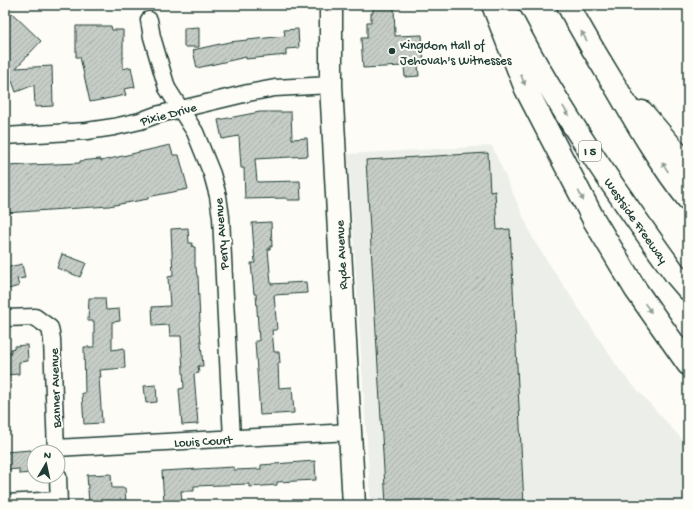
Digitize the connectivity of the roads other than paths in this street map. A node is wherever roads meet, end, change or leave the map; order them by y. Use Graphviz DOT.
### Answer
graph roads {
  1 [pos="331,5"];
  2 [pos="493,5"];
  3 [pos="504,5"];
  4 [pos="568,5"];
  5 [pos="149,20"];
  6 [pos="603,66"];
  7 [pos="331,85"];
  8 [pos="181,109"];
  9 [pos="5,136"];
  10 [pos="688,166"];
  11 [pos="688,199"];
  12 [pos="688,289"];
  13 [pos="5,318"];
  14 [pos="688,364"];
  15 [pos="350,432"];
  16 [pos="232,438"];
  17 [pos="56,444"];
  18 [pos="66,449"];
  19 [pos="58,484"];
  20 [pos="5,503"];
  21 [pos="59,503"];
  22 [pos="354,505"];
  1 -- 7 [label="main road, Ryde Avenue"];
  2 -- 14 [label="main road, one-way"];
  3 -- 12 [label="main road, Westside Freeway / I 5, one-way"];
  6 -- 4 [label="main road, one-way"];
  5 -- 8 [label="street, Perry Avenue"];
  6 -- 10 [label="main road"];
  11 -- 6 [label="main road, one-way"];
  7 -- 8 [label="street, Pixie Drive"];
  7 -- 15 [label="main road, Ryde Avenue"];
  8 -- 9 [label="street, Pixie Drive"];
  8 -- 16 [label="street, Perry Avenue"];
  13 -- 17 [label="street, Banner Avenue"];
  15 -- 16 [label="street, Louis Court"];
  15 -- 22 [label="main road, Ryde Avenue"];
  16 -- 18 [label="street, Louis Court"];
  19 -- 21 [label="street"];
  20 -- 21 [label="street"];
}
